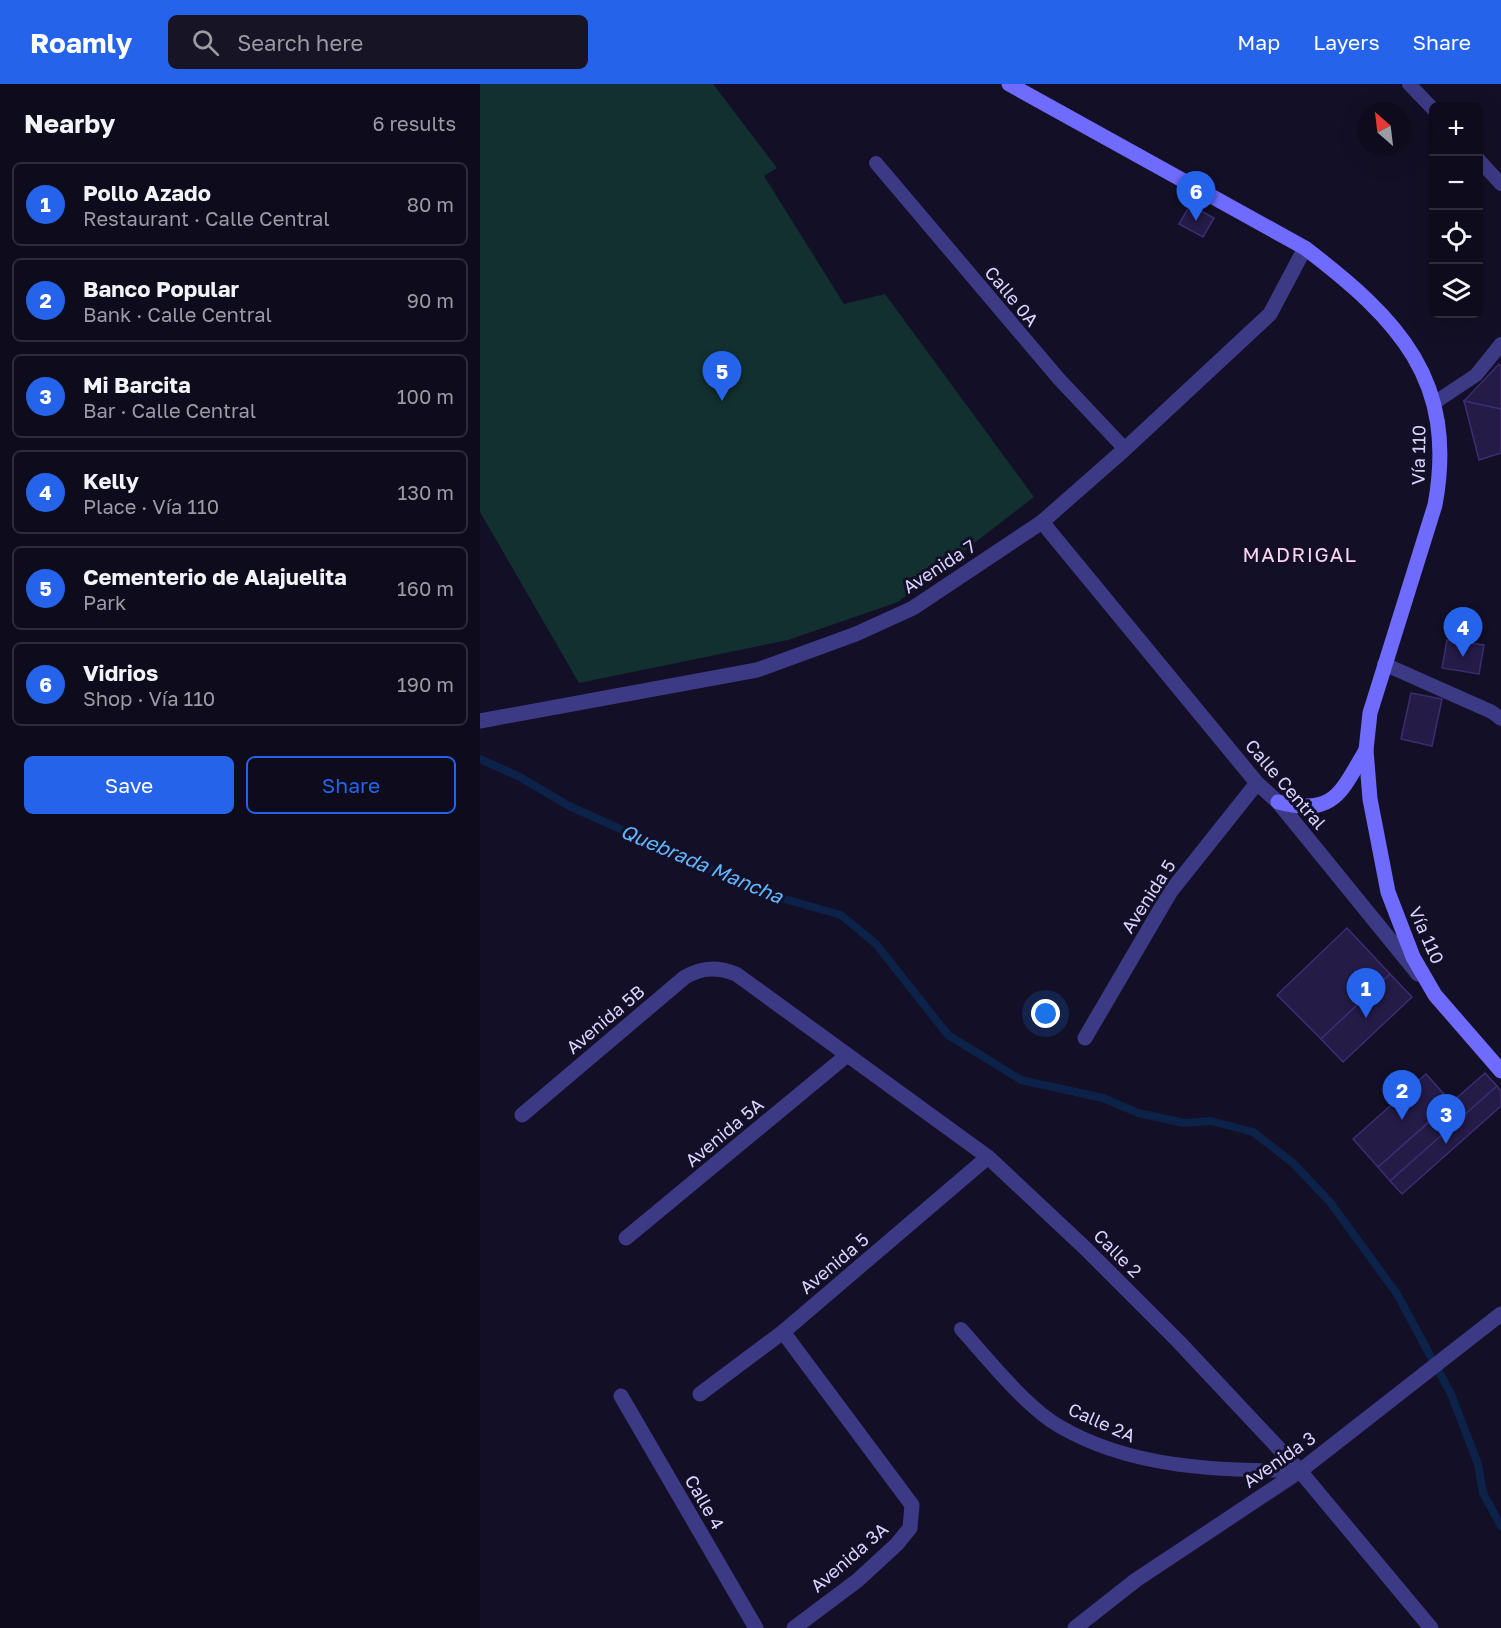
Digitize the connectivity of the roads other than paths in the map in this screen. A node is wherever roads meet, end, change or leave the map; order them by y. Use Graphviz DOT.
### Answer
graph roads {
  1 [pos="1009,84"];
  2 [pos="1409,84"];
  3 [pos="1429,105"];
  4 [pos="876,163"];
  5 [pos="1483,164"];
  6 [pos="1501,184"];
  7 [pos="1305,248"];
  8 [pos="1501,344"];
  9 [pos="1434,403"];
  10 [pos="1125,449"];
  11 [pos="1042,522"];
  12 [pos="1384,664"];
  13 [pos="1498,713"];
  14 [pos="480,722"];
  15 [pos="1366,750"];
  16 [pos="1257,783"];
  17 [pos="1278,802"];
  18 [pos="721,969"];
  19 [pos="1435,995"];
  20 [pos="1085,1038"];
  21 [pos="846,1056"];
  22 [pos="1501,1071"];
  23 [pos="522,1115"];
  24 [pos="988,1157"];
  25 [pos="626,1238"];
  26 [pos="1501,1314"];
  27 [pos="961,1329"];
  28 [pos="783,1332"];
  29 [pos="700,1394"];
  30 [pos="621,1396"];
  31 [pos="1300,1471"];
  32 [pos="756,1628"];
  33 [pos="794,1628"];
  34 [pos="1075,1628"];
  35 [pos="1431,1628"];
  1 -- 7 [label="main road, Vía 110"];
  2 -- 3 [label="lane"];
  4 -- 10 [label="lane, Calle 0A"];
  5 -- 6 [label="lane"];
  7 -- 9 [label="main road, Vía 110"];
  7 -- 10 [label="street, Avenida 7"];
  8 -- 9 [label="lane"];
  9 -- 12 [label="main road, Vía 110"];
  10 -- 11 [label="street, Avenida 7"];
  11 -- 14 [label="street, Avenida 7"];
  11 -- 16 [label="street, Calle Central"];
  12 -- 13 [label="lane"];
  12 -- 15 [label="main road, Vía 110"];
  15 -- 17 [label="main road"];
  15 -- 19 [label="main road, Vía 110"];
  16 -- 17 [label="street, Calle Central"];
  16 -- 20 [label="street, Avenida 5"];
  17 -- 19 [label="street, Calle Central"];
  18 -- 21 [label="street, Calle 2"];
  18 -- 23 [label="street, Avenida 5B"];
  19 -- 22 [label="main road, Calle Central"];
  21 -- 24 [label="street, Calle 2"];
  21 -- 25 [label="street, Avenida 5A"];
  24 -- 28 [label="street, Avenida 5"];
  24 -- 31 [label="street, Calle 2"];
  26 -- 31 [label="street, Avenida 3"];
  27 -- 31 [label="lane, Calle 2A"];
  28 -- 29 [label="street, Avenida 5"];
  28 -- 33 [label="street, Avenida 3A"];
  30 -- 32 [label="street, Calle 4"];
  31 -- 34 [label="street, Avenida 3"];
  31 -- 35 [label="street, Calle 2"];
}
